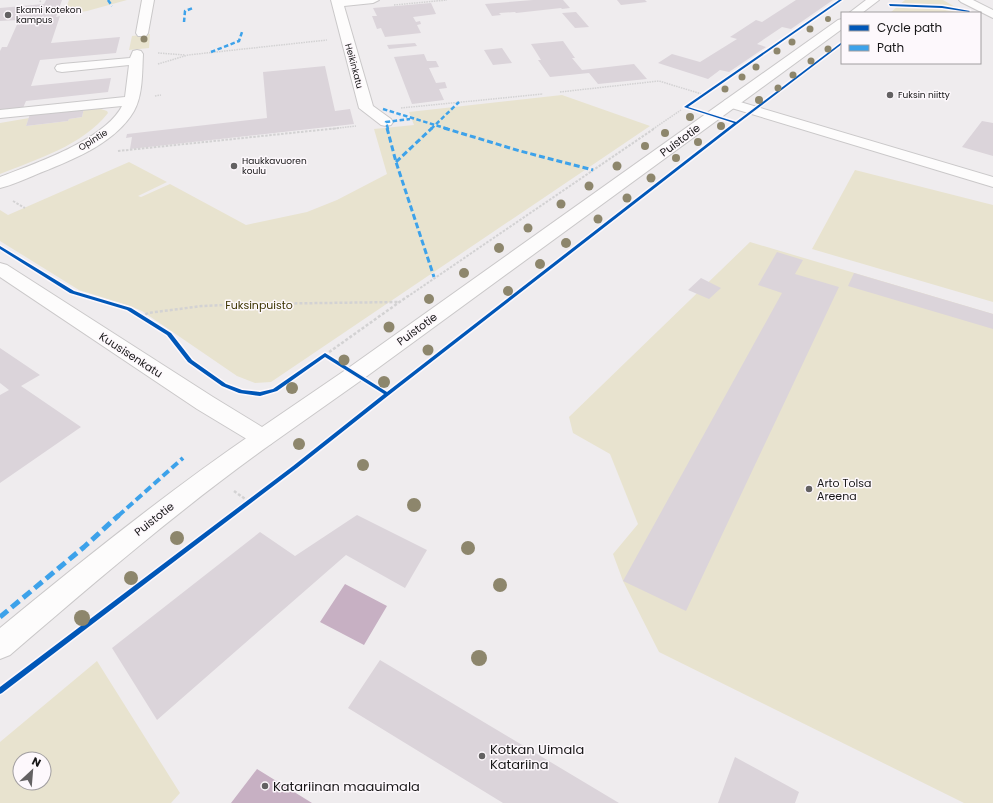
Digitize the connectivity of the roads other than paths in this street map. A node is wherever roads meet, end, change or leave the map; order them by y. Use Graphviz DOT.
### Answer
graph roads {
  1 [pos="148,0"];
  2 [pos="373,0"];
  3 [pos="873,0"];
  4 [pos="965,0"];
  5 [pos="337,2"];
  6 [pos="856,12"];
  7 [pos="993,15"];
  8 [pos="841,23"];
  9 [pos="142,32"];
  10 [pos="62,68"];
  11 [pos="131,100"];
  12 [pos="730,103"];
  13 [pos="0,114"];
  14 [pos="386,122"];
  15 [pos="993,182"];
  16 [pos="0,183"];
  17 [pos="0,269"];
  18 [pos="263,438"];
  19 [pos="0,646"];
  1 -- 9 [label="main road"];
  2 -- 5 [label="main road"];
  3 -- 6 [label="main road"];
  4 -- 7 [label="main road"];
  5 -- 14 [label="main road, Heikinkatu"];
  8 -- 12 [label="main road, Puistotie"];
  10 -- 11 [label="main road, Opintie"];
  11 -- 13 [label="main road"];
  11 -- 16 [label="main road, Opintie"];
  12 -- 15 [label="main road"];
  12 -- 18 [label="main road, Puistotie"];
  17 -- 18 [label="main road, Kuusisenkatu"];
  18 -- 19 [label="main road, Puistotie"];
}
